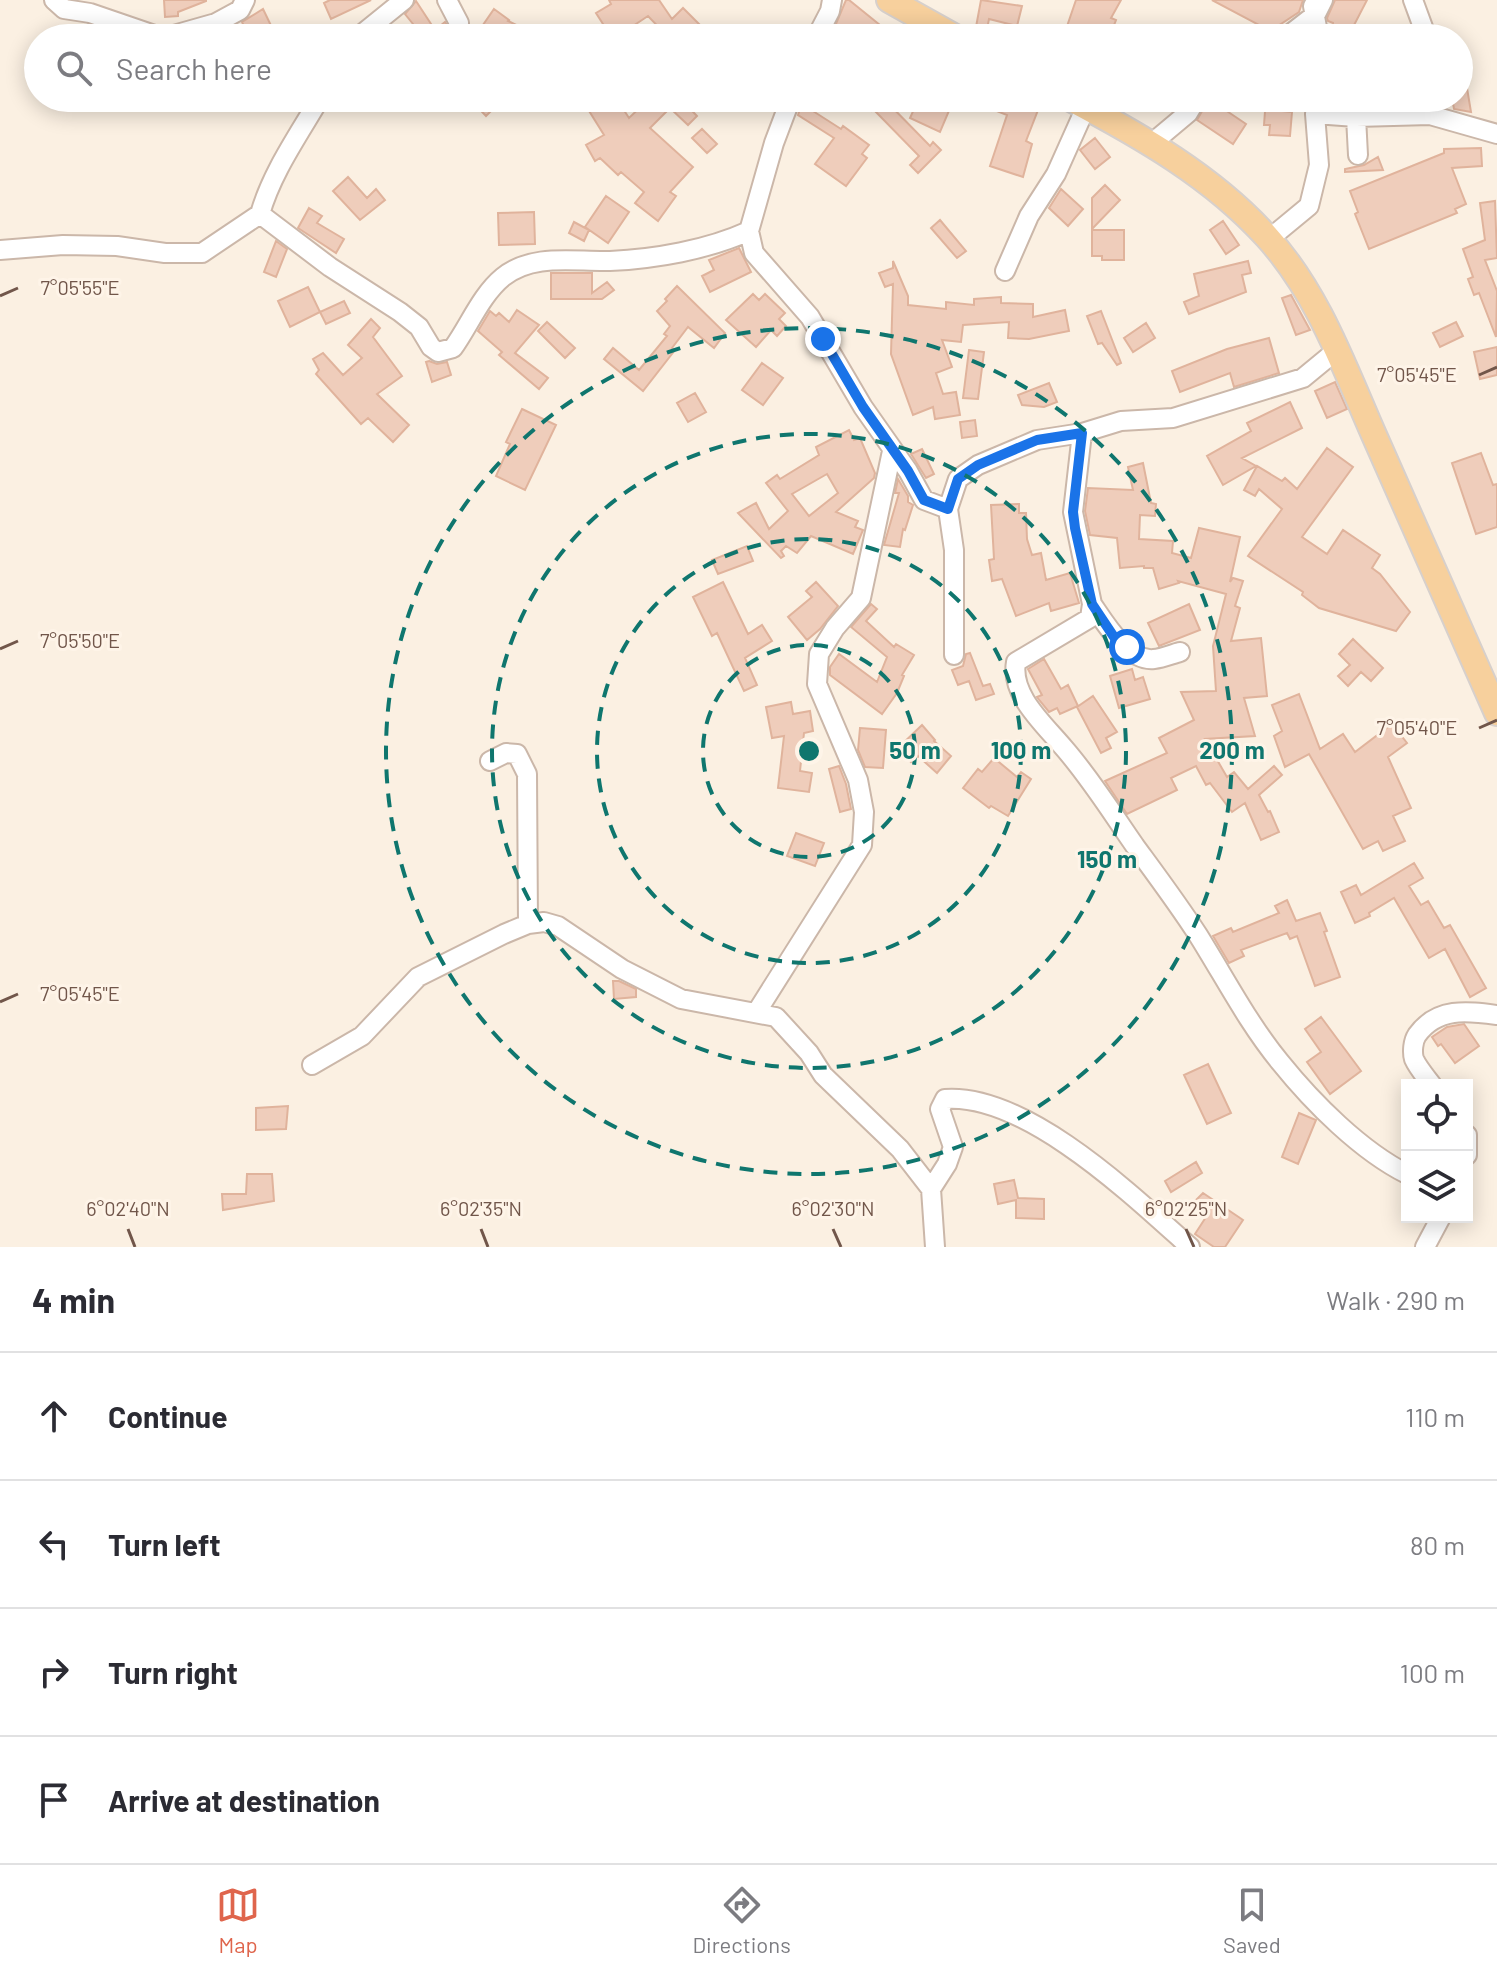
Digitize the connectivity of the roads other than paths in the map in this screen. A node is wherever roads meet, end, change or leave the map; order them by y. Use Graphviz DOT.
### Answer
graph roads {
  1 [pos="54,0"];
  2 [pos="245,0"];
  3 [pos="404,0"];
  4 [pos="447,0"];
  5 [pos="832,0"];
  6 [pos="889,0"];
  7 [pos="1413,0"];
  8 [pos="1316,5"];
  9 [pos="459,23"];
  10 [pos="122,24"];
  11 [pos="212,24"];
  12 [pos="374,24"];
  13 [pos="823,24"];
  14 [pos="932,24"];
  15 [pos="1298,24"];
  16 [pos="1422,24"];
  17 [pos="312,112"];
  18 [pos="786,112"];
  19 [pos="1075,112"];
  20 [pos="1094,112"];
  21 [pos="1189,112"];
  22 [pos="1317,112"];
  23 [pos="1338,112"];
  24 [pos="1383,112"];
  25 [pos="1425,112"];
  26 [pos="1356,117"];
  27 [pos="1497,134"];
  28 [pos="1151,144"];
  29 [pos="1358,155"];
  30 [pos="260,214"];
  31 [pos="749,231"];
  32 [pos="1269,239"];
  33 [pos="0,250"];
  34 [pos="1005,271"];
  35 [pos="1337,350"];
  36 [pos="1082,433"];
  37 [pos="892,451"];
  38 [pos="948,509"];
  39 [pos="1092,604"];
  40 [pos="1180,652"];
  41 [pos="954,655"];
  42 [pos="1496,708"];
  43 [pos="490,761"];
  44 [pos="528,924"];
  45 [pos="756,1013"];
  46 [pos="1497,1015"];
  47 [pos="312,1065"];
  48 [pos="1428,1079"];
  49 [pos="1401,1171"];
  50 [pos="931,1189"];
  51 [pos="1438,1223"];
  52 [pos="935,1247"];
  53 [pos="1190,1247"];
  54 [pos="1425,1247"];
  1 -- 10 [label="street"];
  2 -- 11 [label="street"];
  3 -- 12 [label="street"];
  4 -- 9 [label="street"];
  5 -- 13 [label="street"];
  6 -- 14 [label="main road"];
  7 -- 16 [label="street"];
  8 -- 15 [label="street"];
  17 -- 30 [label="street"];
  18 -- 31 [label="street"];
  19 -- 34 [label="street"];
  20 -- 28 [label="main road"];
  21 -- 28 [label="street"];
  22 -- 32 [label="street"];
  23 -- 26 [label="street"];
  24 -- 26 [label="street"];
  25 -- 27 [label="street"];
  26 -- 29 [label="street"];
  28 -- 32 [label="main road"];
  30 -- 31 [label="street"];
  30 -- 33 [label="street"];
  31 -- 37 [label="street"];
  32 -- 35 [label="main road"];
  35 -- 36 [label="street"];
  35 -- 42 [label="main road"];
  36 -- 38 [label="street"];
  36 -- 39 [label="street"];
  37 -- 38 [label="street"];
  37 -- 45 [label="street"];
  38 -- 41 [label="street"];
  39 -- 40 [label="street"];
  39 -- 49 [label="street"];
  43 -- 44 [label="street"];
  44 -- 45 [label="street"];
  44 -- 47 [label="street"];
  45 -- 50 [label="street"];
  46 -- 48 [label="street"];
  50 -- 52 [label="street"];
  50 -- 53 [label="street"];
  51 -- 54 [label="street"];
}
